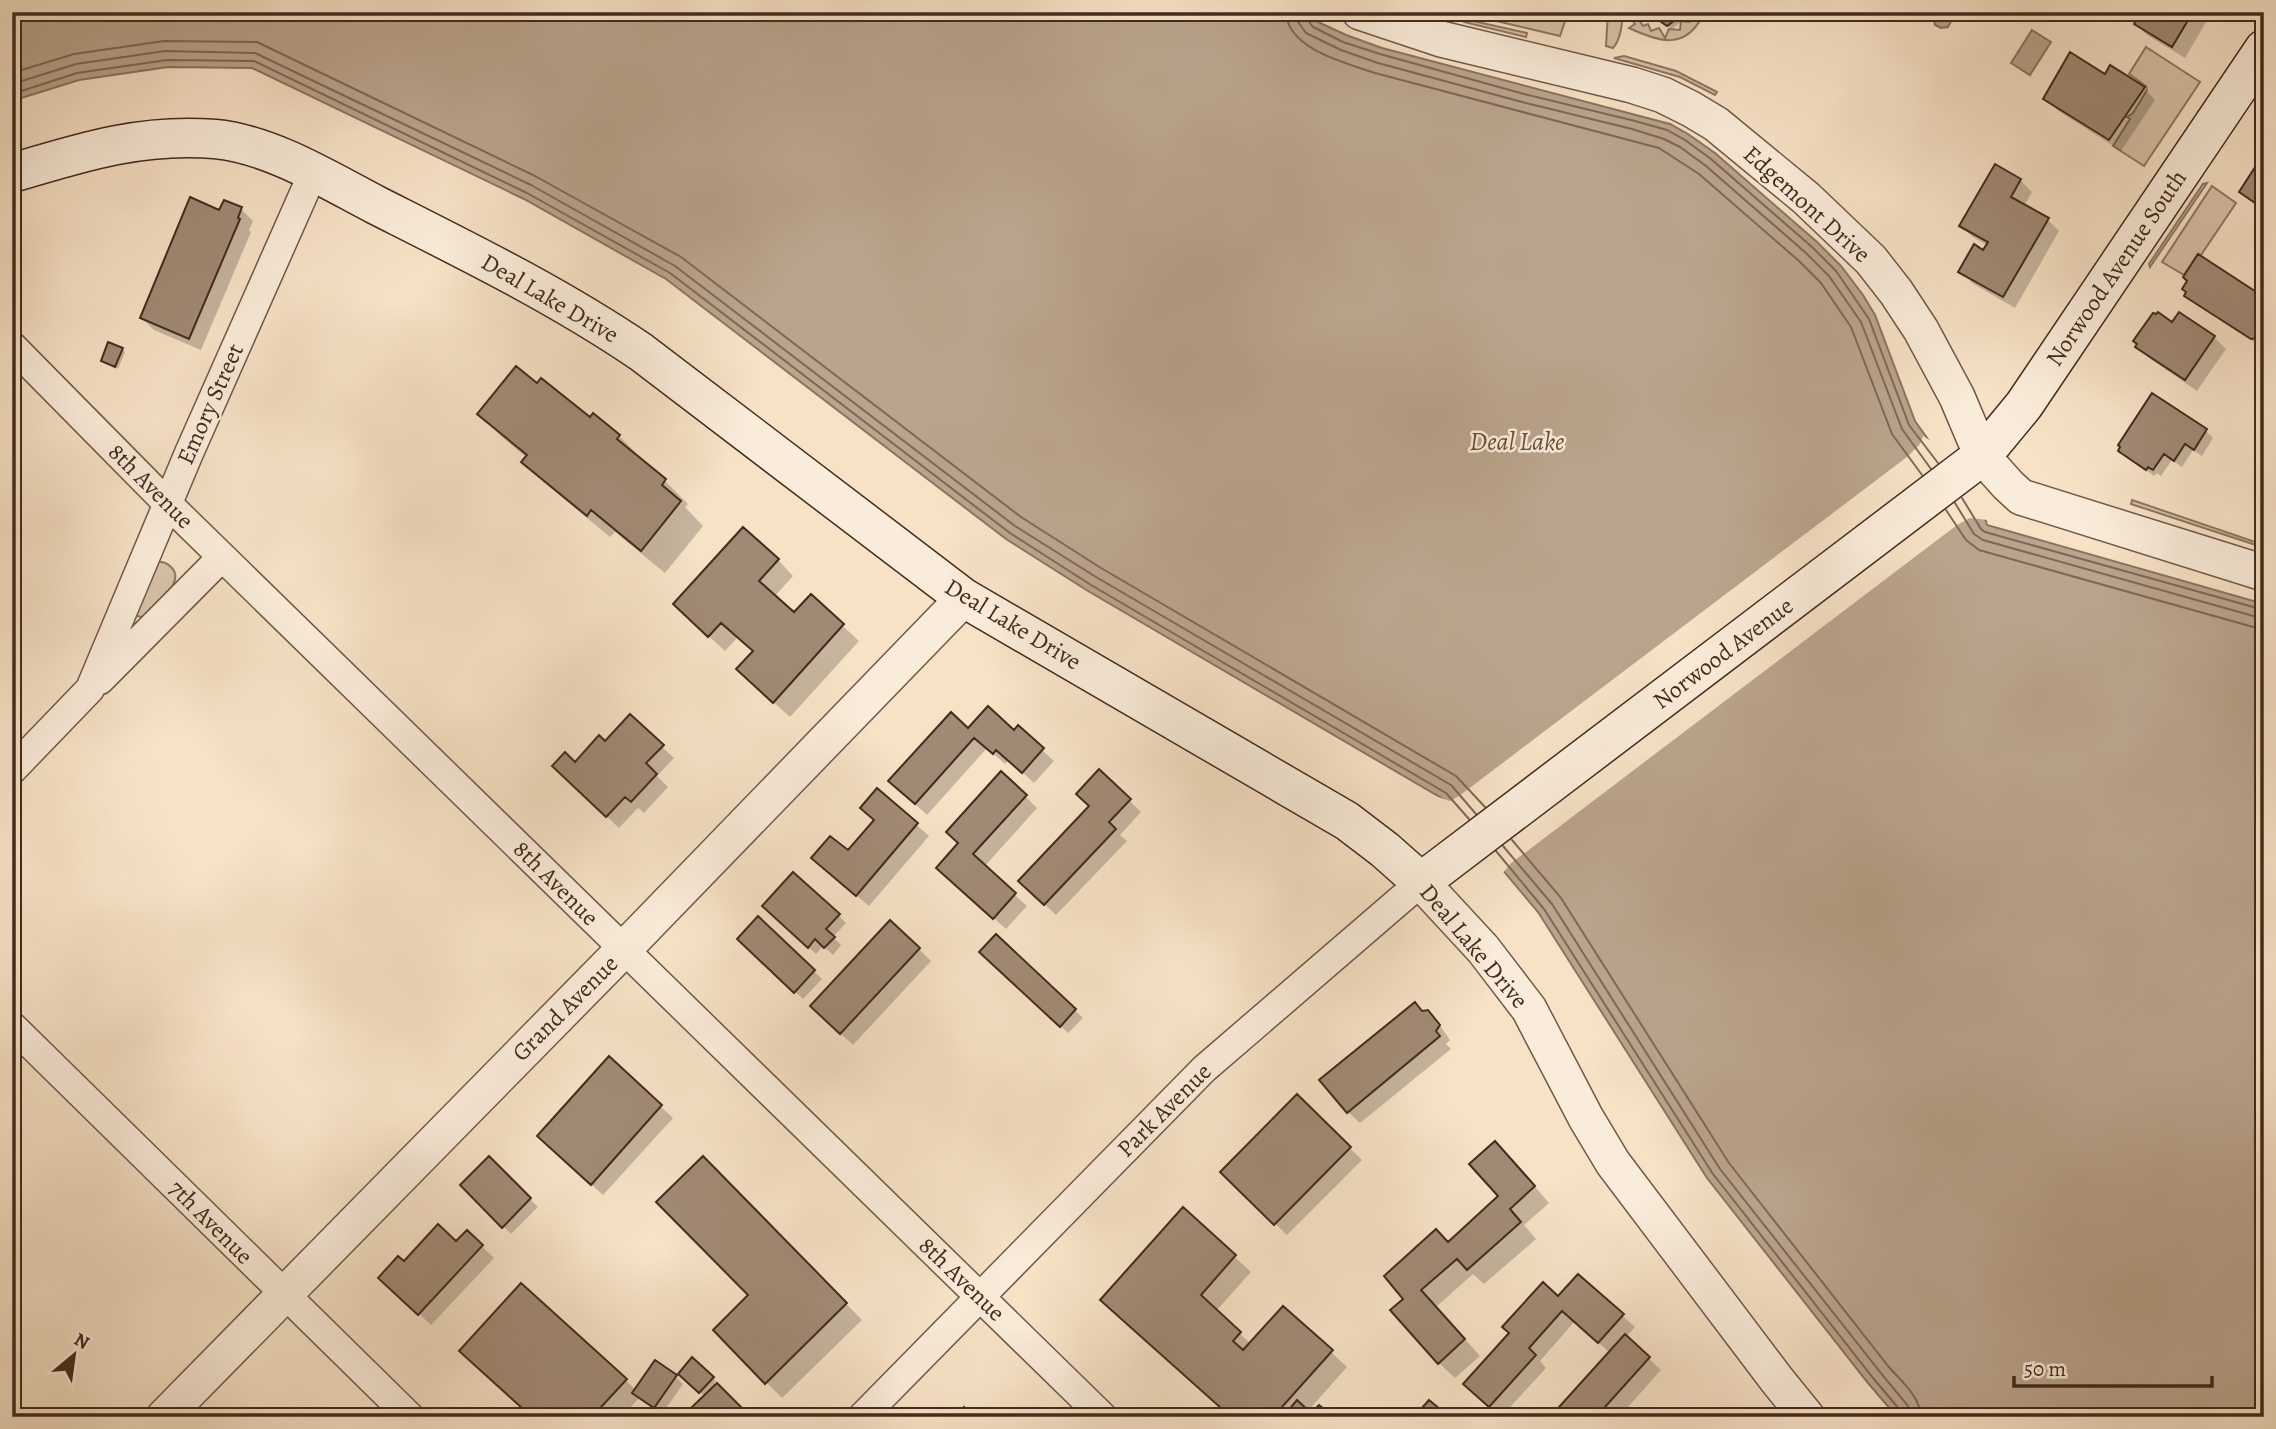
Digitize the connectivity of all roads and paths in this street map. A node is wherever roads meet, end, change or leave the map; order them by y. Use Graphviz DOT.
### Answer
graph roads {
  1 [pos="1360,12"];
  2 [pos="2264,49"];
  3 [pos="12,173"];
  4 [pos="313,173"];
  5 [pos="12,346"];
  6 [pos="1969,466"];
  7 [pos="168,504"];
  8 [pos="222,556"];
  9 [pos="2264,573"];
  10 [pos="964,598"];
  11 [pos="90,689"];
  12 [pos="12,770"];
  13 [pos="1489,829"];
  14 [pos="1421,883"];
  15 [pos="624,949"];
  16 [pos="12,1026"];
  17 [pos="284,1294"];
  18 [pos="979,1296"];
  19 [pos="164,1417"];
  20 [pos="410,1417"];
  21 [pos="862,1417"];
  22 [pos="1103,1417"];
  23 [pos="1807,1417"];
  1 -- 6 [label="street, Edgemont Drive"];
  2 -- 6 [label="main road, Norwood Avenue South"];
  3 -- 4 [label="main road, Deal Lake Drive"];
  4 -- 7 [label="street, Emory Street"];
  4 -- 10 [label="main road, Deal Lake Drive"];
  5 -- 7 [label="street, 8th Avenue"];
  6 -- 9 [label="street, Edgemont Drive"];
  6 -- 13 [label="main road, Norwood Avenue"];
  7 -- 8 [label="street, 8th Avenue"];
  7 -- 11 [label="street, Emory Street"];
  8 -- 11 [label="street"];
  8 -- 15 [label="street, 8th Avenue"];
  10 -- 14 [label="main road, Deal Lake Drive"];
  10 -- 15 [label="street, Grand Avenue"];
  11 -- 12 [label="street, Emory Street"];
  13 -- 14 [label="main road, Park Avenue"];
  14 -- 18 [label="street, Park Avenue"];
  14 -- 23 [label="street, Deal Lake Drive"];
  15 -- 17 [label="street, Grand Avenue"];
  15 -- 18 [label="street, 8th Avenue"];
  16 -- 17 [label="street, 7th Avenue"];
  17 -- 19 [label="street, Grand Avenue"];
  17 -- 20 [label="street, 7th Avenue"];
  18 -- 21 [label="street, Park Avenue"];
  18 -- 22 [label="street, 8th Avenue"];
}
